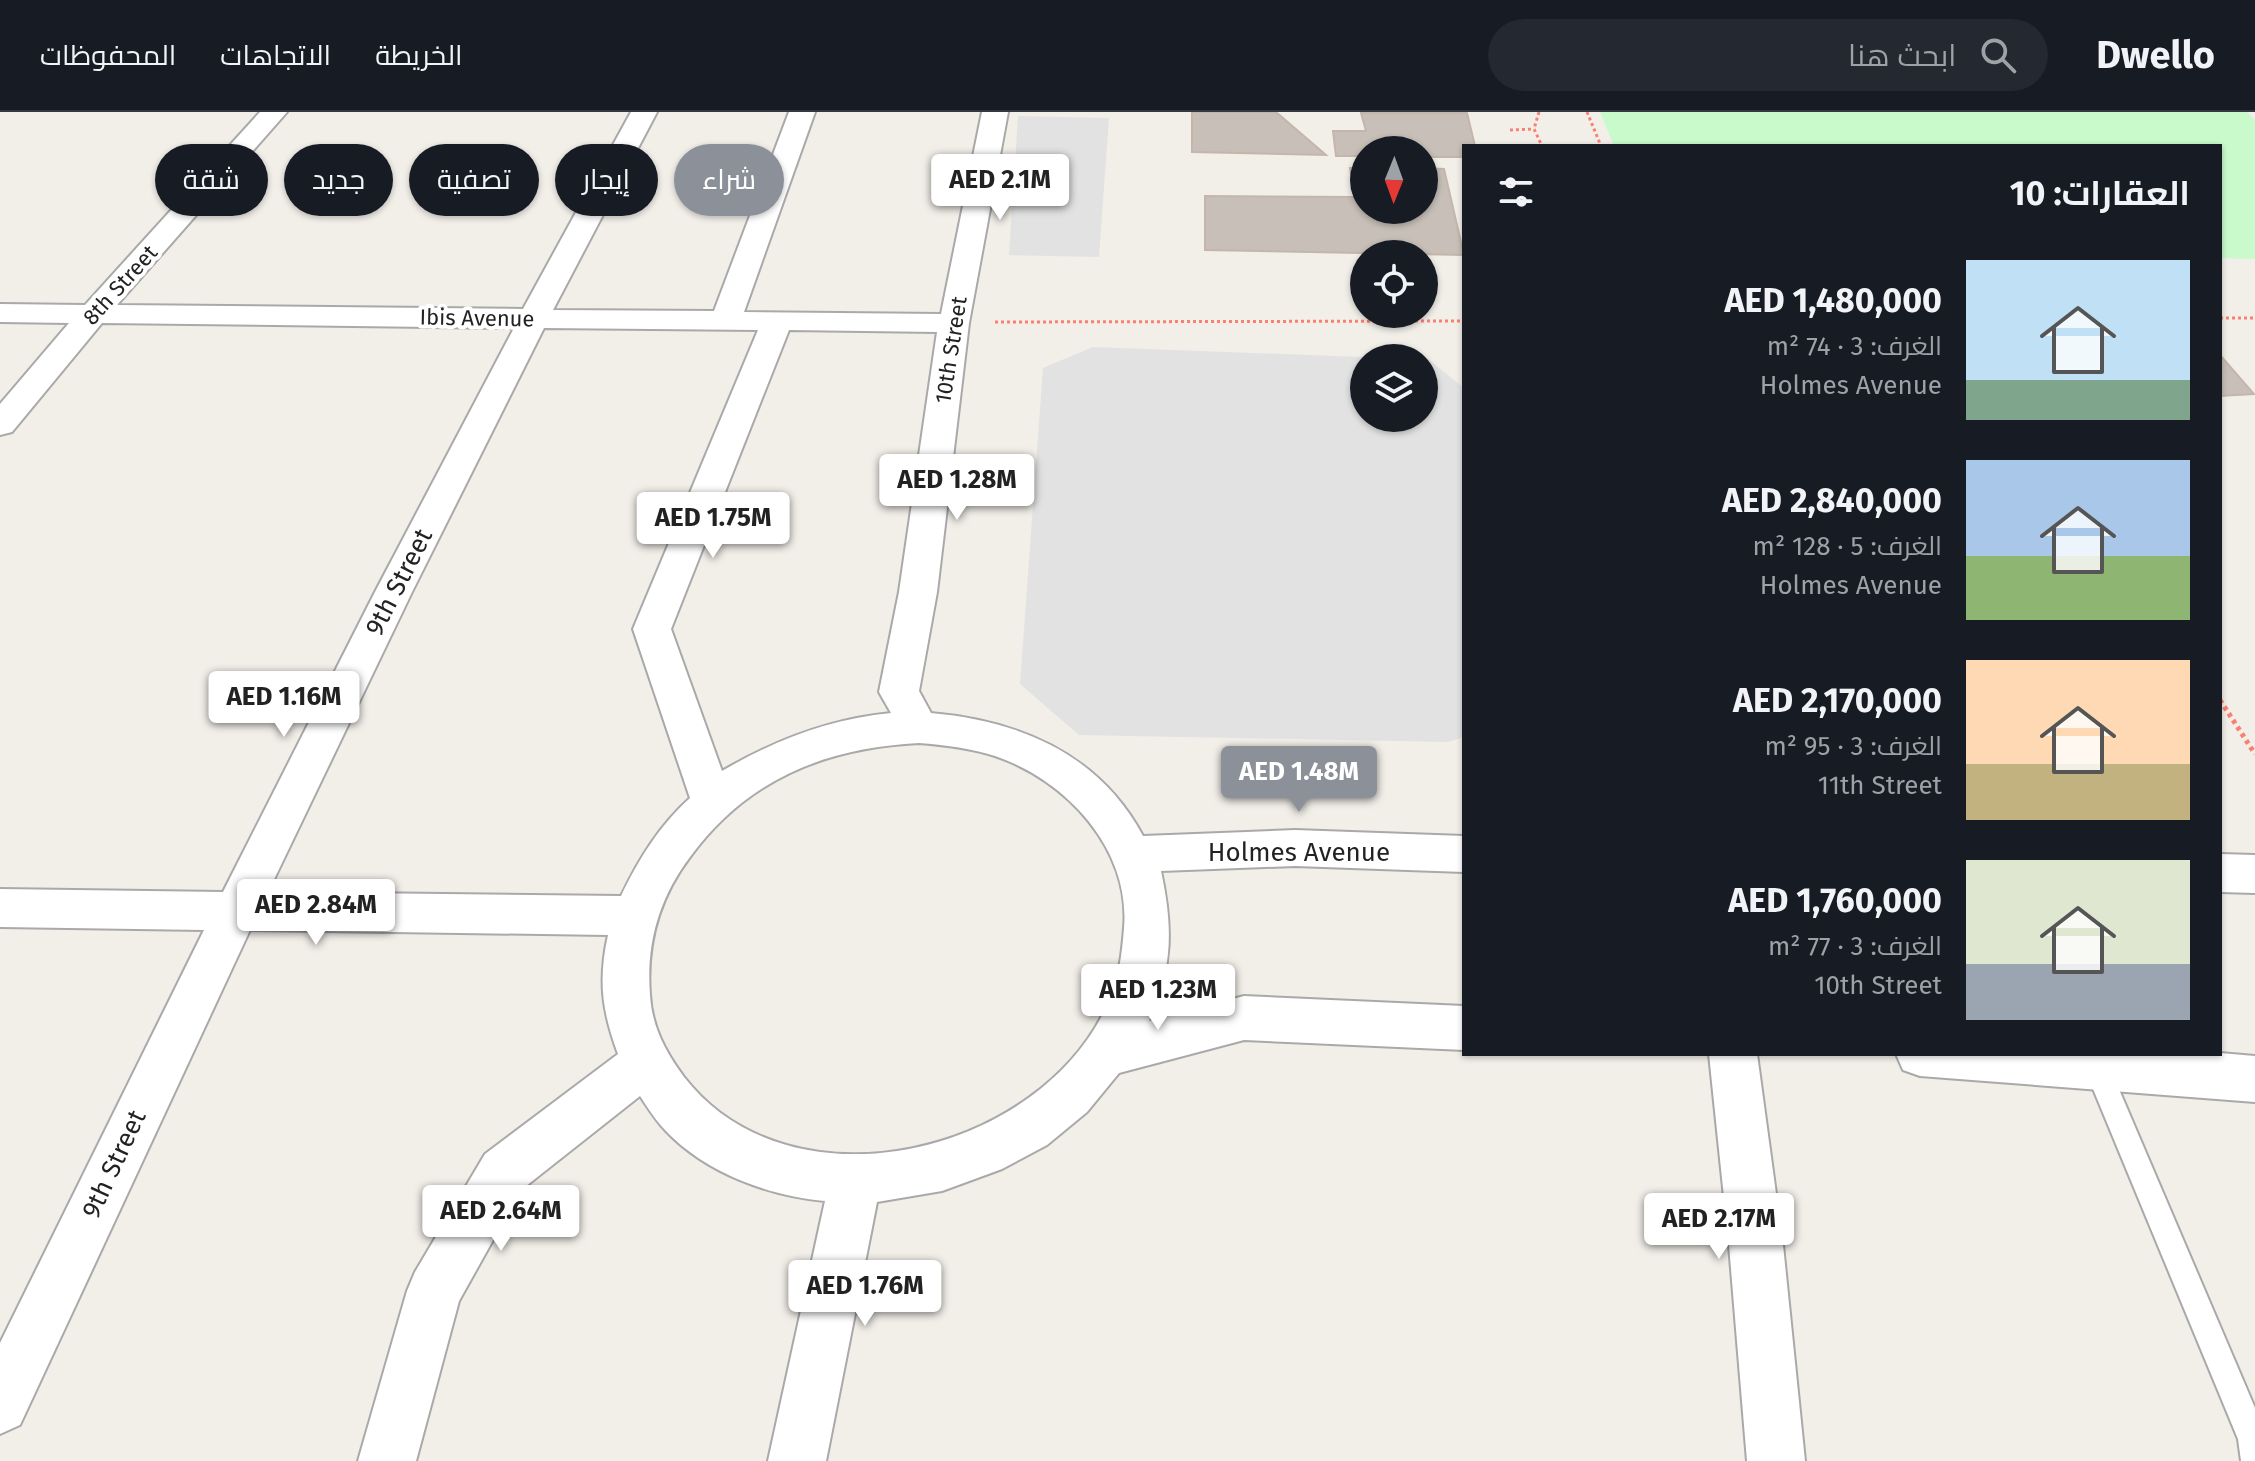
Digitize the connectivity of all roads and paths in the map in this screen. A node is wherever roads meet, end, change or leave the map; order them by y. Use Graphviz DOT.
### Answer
graph roads {
  1 [pos="274,112"];
  2 [pos="644,112"];
  3 [pos="802,112"];
  4 [pos="995,112"];
  5 [pos="1539,112"];
  6 [pos="1587,112"];
  7 [pos="1534,129"];
  8 [pos="1510,130"];
  9 [pos="1541,144"];
  10 [pos="1600,144"];
  11 [pos="0,313"];
  12 [pos="93,314"];
  13 [pos="531,318"];
  14 [pos="2222,318"];
  15 [pos="2255,318"];
  16 [pos="726,320"];
  17 [pos="777,321"];
  18 [pos="1462,321"];
  19 [pos="954,323"];
  20 [pos="0,425"];
  21 [pos="2222,703"];
  22 [pos="919,727"];
  23 [pos="2255,754"];
  24 [pos="712,801"];
  25 [pos="1133,854"];
  26 [pos="1462,854"];
  27 [pos="2222,873"];
  28 [pos="2255,874"];
  29 [pos="0,908"];
  30 [pos="234,911"];
  31 [pos="634,916"];
  32 [pos="1462,1028"];
  33 [pos="1105,1055"];
  34 [pos="1733,1056"];
  35 [pos="1947,1056"];
  36 [pos="644,1063"];
  37 [pos="2097,1067"];
  38 [pos="2255,1079"];
  39 [pos="856,1178"];
  40 [pos="0,1405"];
  41 [pos="2255,1458"];
  42 [pos="387,1461"];
  43 [pos="797,1461"];
  44 [pos="1776,1461"];
  1 -- 12 [label="street, 8th Street"];
  2 -- 13 [label="street, 9th Street"];
  3 -- 16 [label="street"];
  4 -- 19 [label="street, 10th Street"];
  5 -- 7 [label="path"];
  6 -- 10 [label="path"];
  7 -- 8 [label="path"];
  7 -- 9 [label="path"];
  11 -- 12 [label="street, Ibis Avenue"];
  12 -- 13 [label="street, Ibis Avenue"];
  12 -- 20 [label="street, 8th Street"];
  13 -- 16 [label="street, Ibis Avenue"];
  13 -- 30 [label="street, 9th Street"];
  14 -- 15 [label="path"];
  16 -- 17 [label="street, Ibis Avenue"];
  17 -- 19 [label="street, Ibis Avenue"];
  17 -- 24 [label="street"];
  18 -- 19 [label="path"];
  19 -- 22 [label="street, 10th Street"];
  21 -- 23 [label="path"];
  22 -- 24 [label="street"];
  22 -- 25 [label="street"];
  24 -- 31 [label="street"];
  25 -- 26 [label="street, Holmes Avenue"];
  25 -- 33 [label="street"];
  27 -- 28 [label="street"];
  29 -- 30 [label="street"];
  30 -- 31 [label="street"];
  30 -- 40 [label="street, 9th Street"];
  31 -- 36 [label="street"];
  32 -- 33 [label="street"];
  33 -- 39 [label="street"];
  34 -- 44 [label="street"];
  35 -- 37 [label="street"];
  36 -- 39 [label="street"];
  36 -- 42 [label="street"];
  37 -- 38 [label="street"];
  37 -- 41 [label="lane"];
  39 -- 43 [label="street"];
}
